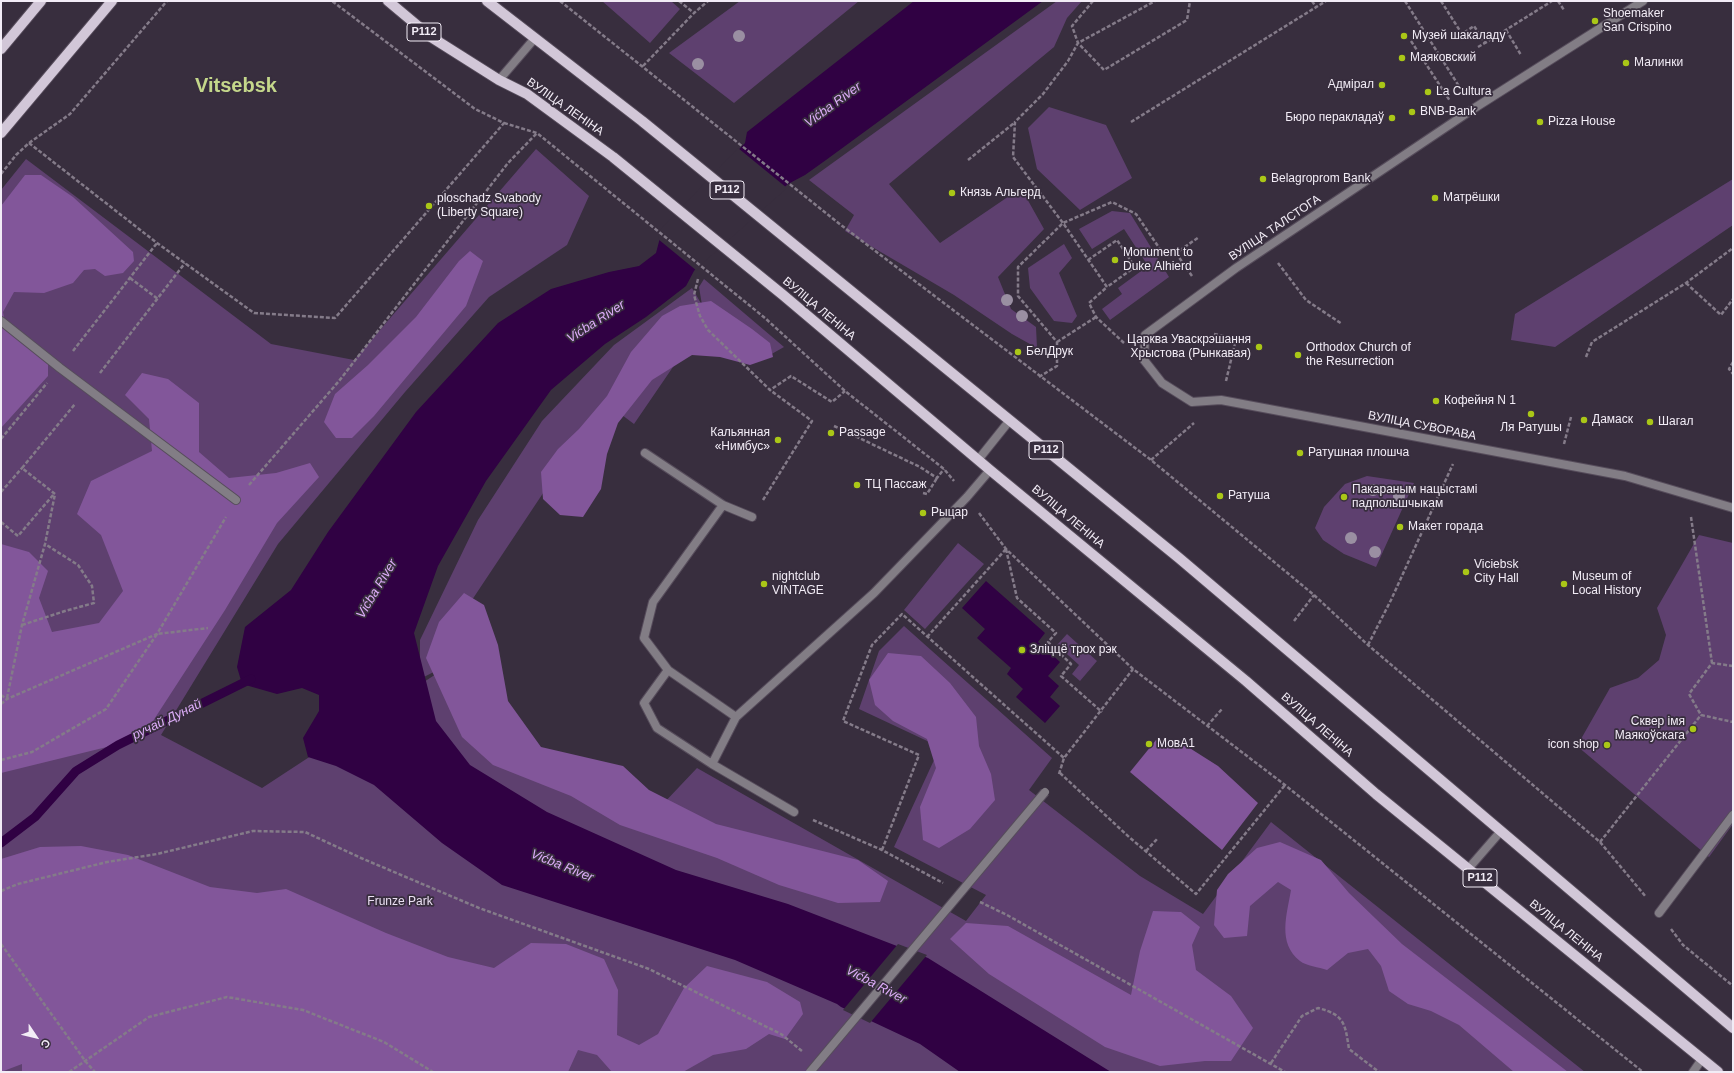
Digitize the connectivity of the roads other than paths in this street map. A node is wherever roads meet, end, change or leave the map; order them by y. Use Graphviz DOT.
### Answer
graph roads {
  1 [pos="41,1"];
  2 [pos="112,1"];
  3 [pos="388,1"];
  4 [pos="487,1"];
  5 [pos="1643,1"];
  6 [pos="535,38"];
  7 [pos="1,49"];
  8 [pos="499,80"];
  9 [pos="1,133"];
  10 [pos="1,321"];
  11 [pos="1144,360"];
  12 [pos="1010,420"];
  13 [pos="645,453"];
  14 [pos="978,460"];
  15 [pos="990,470"];
  16 [pos="236,500"];
  17 [pos="723,505"];
  18 [pos="1733,508"];
  19 [pos="752,517"];
  20 [pos="668,670"];
  21 [pos="736,717"];
  22 [pos="712,764"];
  23 [pos="1045,792"];
  24 [pos="794,812"];
  25 [pos="1733,815"];
  26 [pos="1501,831"];
  27 [pos="1468,869"];
  28 [pos="1659,913"];
  29 [pos="1732,1024"];
  30 [pos="1702,1059"];
  31 [pos="810,1072"];
  32 [pos="1693,1072"];
  33 [pos="1718,1072"];
  1 -- 7 [label="main road"];
  2 -- 9 [label="main road"];
  3 -- 8 [label="main road, ВУЛІЦА ЛЕНІНА / Р112"];
  4 -- 6 [label="main road, Р112"];
  5 -- 11 [label="street, ВУЛІЦА ТАЛСТОГА"];
  6 -- 8 [label="street"];
  6 -- 12 [label="main road, Р112"];
  8 -- 14 [label="main road, ВУЛІЦА ЛЕНІНА / Р112"];
  10 -- 16 [label="street"];
  11 -- 18 [label="street, ВУЛІЦА СУВОРАВА"];
  12 -- 14 [label="street"];
  12 -- 26 [label="main road, Р112"];
  13 -- 17 [label="street"];
  14 -- 15 [label="main road, ВУЛІЦА ЛЕНІНА / Р112"];
  15 -- 21 [label="street"];
  15 -- 27 [label="main road, ВУЛІЦА ЛЕНІНА / Р112"];
  17 -- 19 [label="street"];
  17 -- 20 [label="street"];
  20 -- 21 [label="street"];
  20 -- 22 [label="street"];
  21 -- 22 [label="street"];
  22 -- 24 [label="street"];
  23 -- 31 [label="street, bridge"];
  25 -- 28 [label="street"];
  26 -- 27 [label="street"];
  26 -- 29 [label="main road, Р112"];
  27 -- 30 [label="main road, ВУЛІЦА ЛЕНІНА / Р112"];
  30 -- 32 [label="street"];
  30 -- 33 [label="main road, ВУЛІЦА ЛЕНІНА / Р112"];
}
